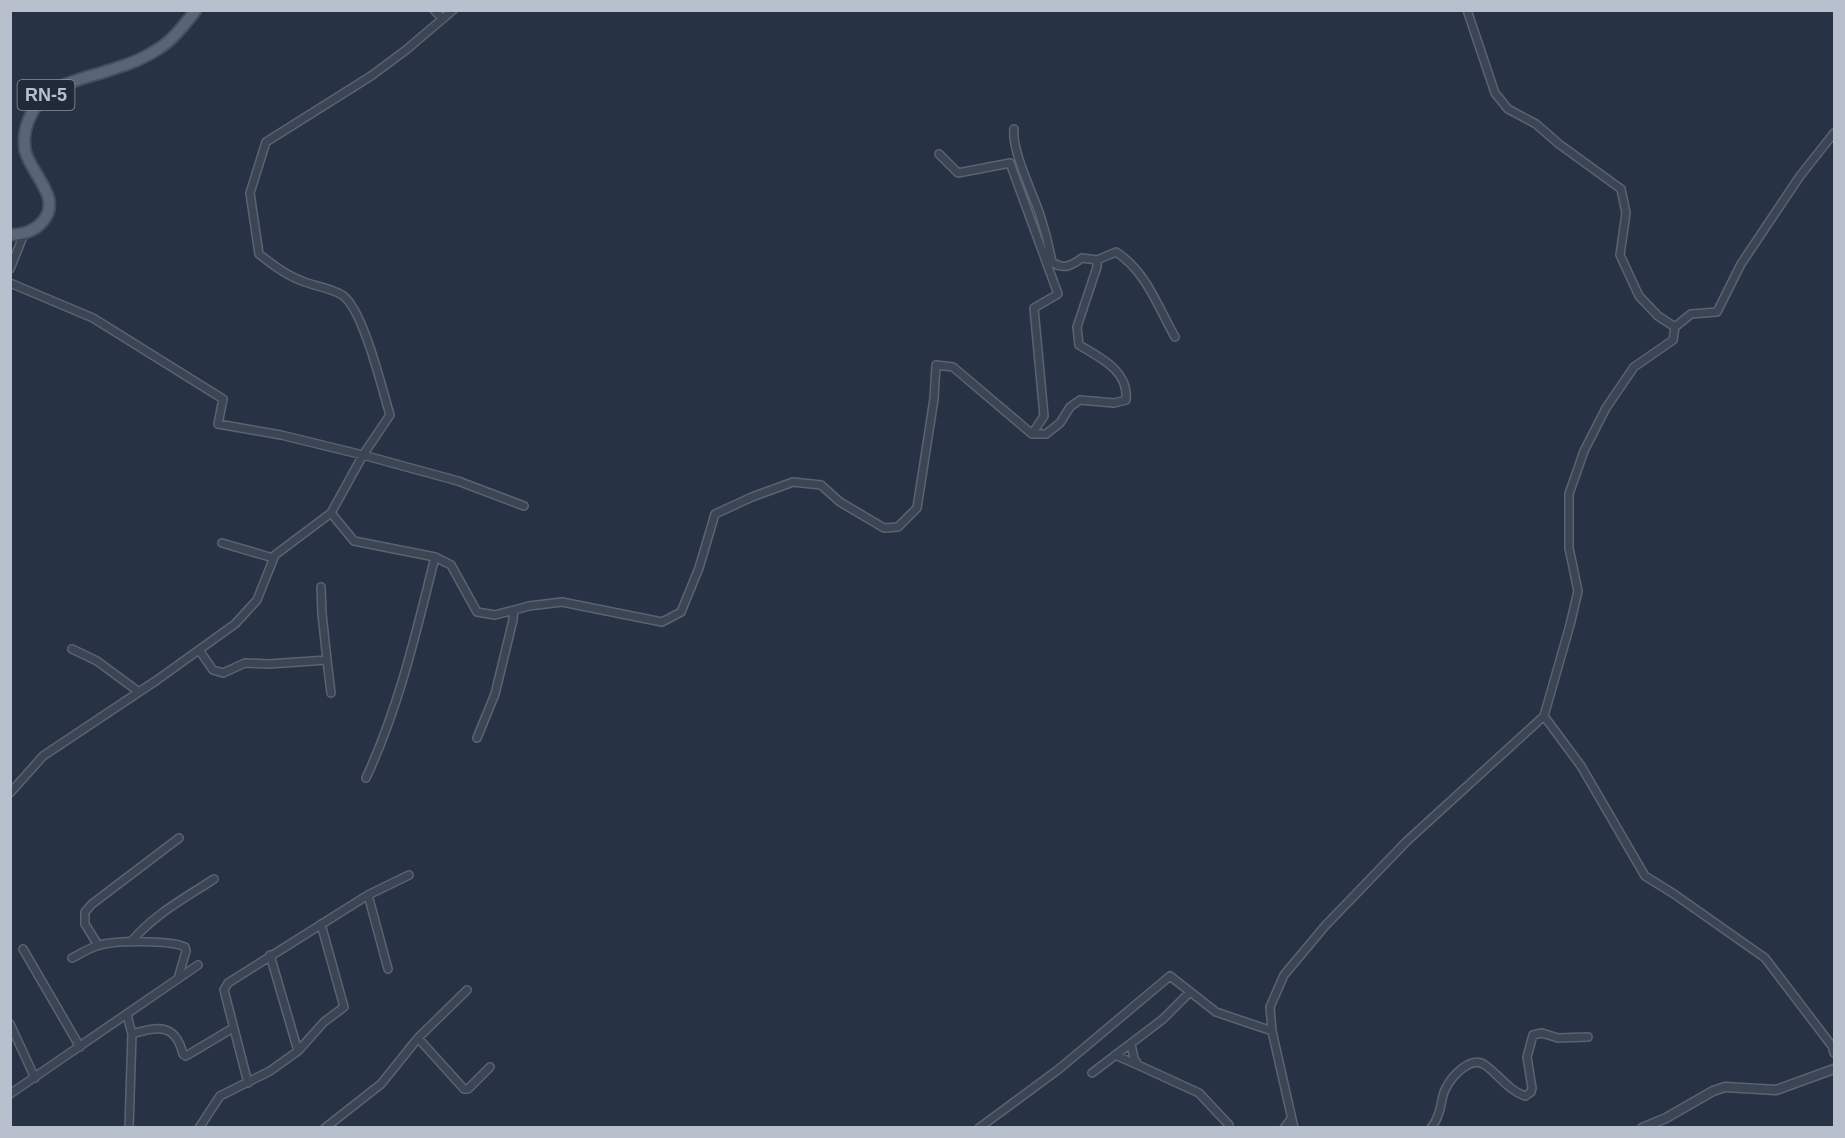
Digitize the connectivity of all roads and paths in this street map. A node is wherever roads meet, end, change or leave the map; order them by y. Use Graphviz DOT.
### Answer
graph roads {
  1 [pos="196,10"];
  2 [pos="434,10"];
  3 [pos="453,10"];
  4 [pos="1467,10"];
  5 [pos="443,20"];
  6 [pos="1014,129"];
  7 [pos="1834,133"];
  8 [pos="939,154"];
  9 [pos="24,234"];
  10 [pos="10,235"];
  11 [pos="1097,260"];
  12 [pos="10,269"];
  13 [pos="10,283"];
  14 [pos="1675,327"];
  15 [pos="1175,337"];
  16 [pos="1032,434"];
  17 [pos="363,455"];
  18 [pos="524,506"];
  19 [pos="331,513"];
  20 [pos="222,543"];
  21 [pos="435,557"];
  22 [pos="273,558"];
  23 [pos="321,587"];
  24 [pos="514,610"];
  25 [pos="72,649"];
  26 [pos="199,650"];
  27 [pos="327,660"];
  28 [pos="139,692"];
  29 [pos="331,693"];
  30 [pos="1544,716"];
  31 [pos="477,738"];
  32 [pos="366,778"];
  33 [pos="10,793"];
  34 [pos="179,838"];
  35 [pos="409,875"];
  36 [pos="214,879"];
  37 [pos="368,895"];
  38 [pos="321,924"];
  39 [pos="131,942"];
  40 [pos="98,945"];
  41 [pos="23,949"];
  42 [pos="270,955"];
  43 [pos="72,958"];
  44 [pos="198,965"];
  45 [pos="388,969"];
  46 [pos="178,979"];
  47 [pos="467,990"];
  48 [pos="1190,992"];
  49 [pos="127,1015"];
  50 [pos="10,1024"];
  51 [pos="233,1028"];
  52 [pos="1272,1032"];
  53 [pos="132,1034"];
  54 [pos="1588,1037"];
  55 [pos="418,1038"];
  56 [pos="1131,1044"];
  57 [pos="80,1047"];
  58 [pos="298,1051"];
  59 [pos="1834,1053"];
  60 [pos="1115,1055"];
  61 [pos="1138,1065"];
  62 [pos="490,1067"];
  63 [pos="1834,1069"];
  64 [pos="1092,1074"];
  65 [pos="35,1078"];
  66 [pos="248,1083"];
  67 [pos="10,1094"];
  68 [pos="1291,1119"];
  69 [pos="1229,1125"];
  70 [pos="129,1128"];
  71 [pos="199,1128"];
  72 [pos="325,1128"];
  73 [pos="979,1128"];
  74 [pos="1284,1128"];
  75 [pos="1294,1128"];
  76 [pos="1431,1128"];
  77 [pos="1642,1128"];
  1 -- 9 [label="main road, RN-5"];
  2 -- 5 [label="street"];
  3 -- 5 [label="street"];
  4 -- 14 [label="street"];
  5 -- 17 [label="street"];
  6 -- 11 [label="street"];
  7 -- 14 [label="street"];
  8 -- 16 [label="street"];
  9 -- 10 [label="main road"];
  9 -- 12 [label="street"];
  11 -- 15 [label="street"];
  11 -- 16 [label="street"];
  13 -- 17 [label="street"];
  14 -- 30 [label="street"];
  16 -- 24 [label="street"];
  17 -- 18 [label="street"];
  17 -- 19 [label="street"];
  19 -- 21 [label="street"];
  19 -- 22 [label="street"];
  20 -- 22 [label="street"];
  21 -- 24 [label="street"];
  21 -- 32 [label="street"];
  22 -- 26 [label="street"];
  23 -- 27 [label="street"];
  24 -- 31 [label="street"];
  25 -- 28 [label="street"];
  26 -- 27 [label="street"];
  26 -- 28 [label="street"];
  27 -- 29 [label="street"];
  28 -- 33 [label="street"];
  30 -- 52 [label="street"];
  30 -- 59 [label="street"];
  34 -- 40 [label="street"];
  35 -- 37 [label="street"];
  36 -- 39 [label="street"];
  37 -- 38 [label="street"];
  37 -- 45 [label="street"];
  38 -- 42 [label="street"];
  38 -- 58 [label="street"];
  39 -- 40 [label="street"];
  39 -- 46 [label="street"];
  40 -- 43 [label="street"];
  41 -- 57 [label="street"];
  42 -- 51 [label="street"];
  42 -- 58 [label="street"];
  44 -- 46 [label="street"];
  46 -- 49 [label="street"];
  47 -- 55 [label="street"];
  48 -- 52 [label="street"];
  48 -- 56 [label="street"];
  48 -- 73 [label="street"];
  49 -- 53 [label="street"];
  49 -- 57 [label="street"];
  50 -- 65 [label="street"];
  51 -- 53 [label="street"];
  51 -- 66 [label="street"];
  52 -- 68 [label="street"];
  53 -- 70 [label="street"];
  54 -- 76 [label="street"];
  55 -- 62 [label="street"];
  55 -- 72 [label="street"];
  56 -- 60 [label="street"];
  56 -- 61 [label="street"];
  57 -- 65 [label="street"];
  58 -- 66 [label="street"];
  60 -- 61 [label="street"];
  60 -- 64 [label="street"];
  61 -- 69 [label="street"];
  63 -- 77 [label="street"];
  65 -- 67 [label="street"];
  66 -- 71 [label="street"];
  68 -- 74 [label="street"];
  68 -- 75 [label="street"];
}
